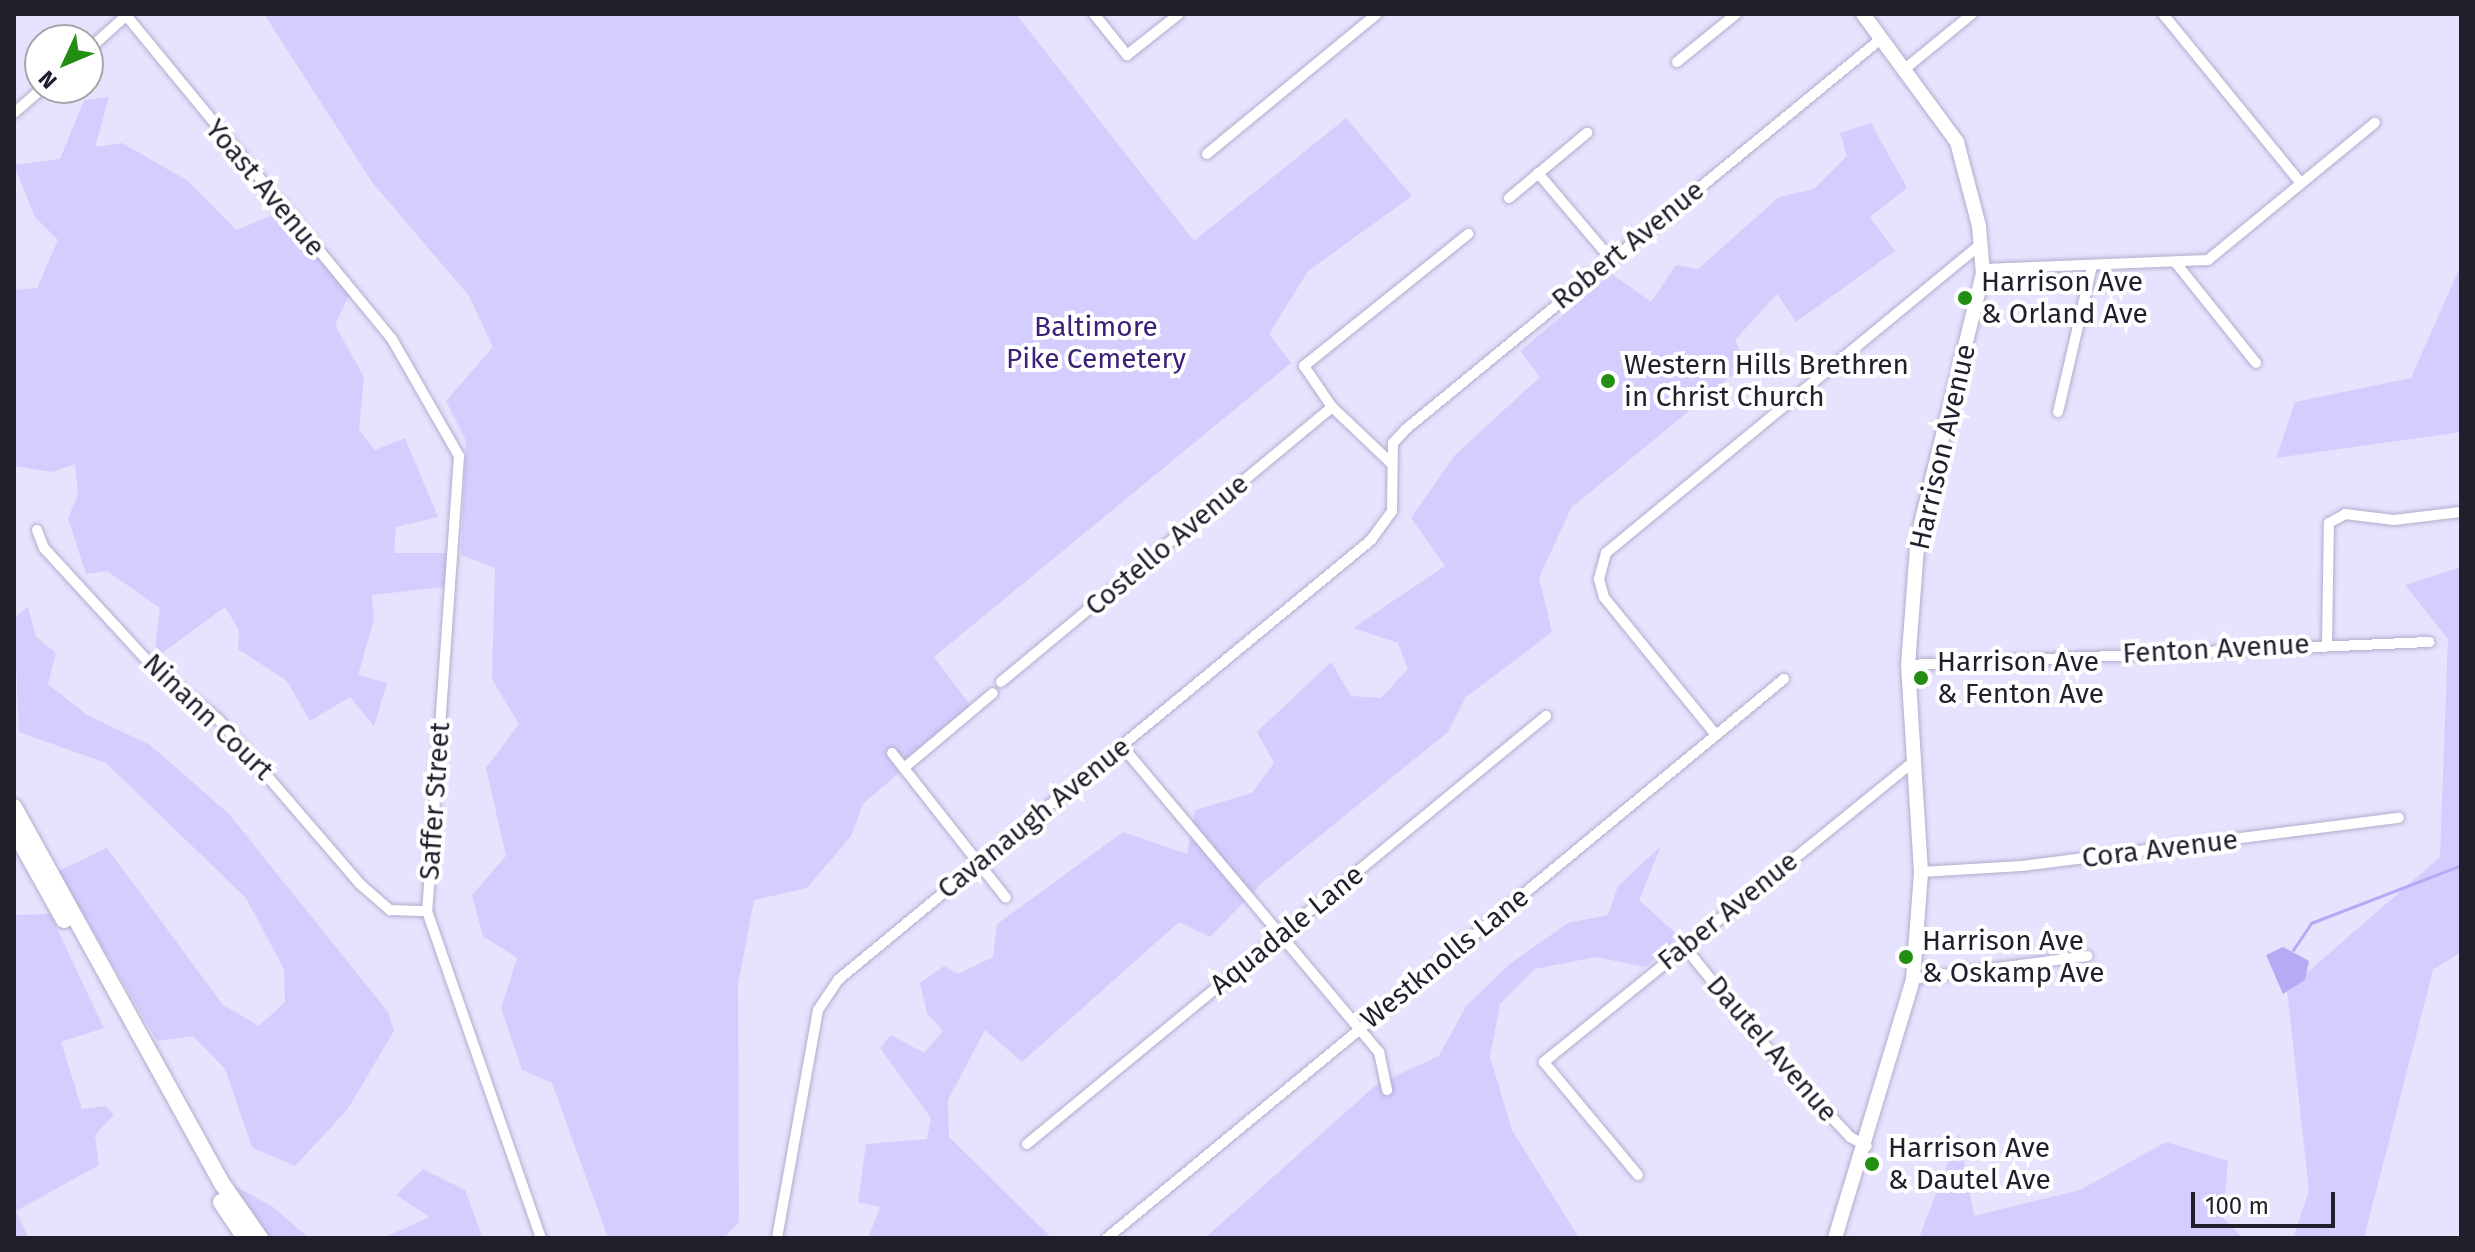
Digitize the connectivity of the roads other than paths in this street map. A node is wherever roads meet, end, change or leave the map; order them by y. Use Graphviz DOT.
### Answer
graph roads {
  1 [pos="1094,14"];
  2 [pos="1179,14"];
  3 [pos="1377,14"];
  4 [pos="1736,14"];
  5 [pos="1863,14"];
  6 [pos="1972,14"];
  7 [pos="2163,14"];
  8 [pos="126,15"];
  9 [pos="104,35"];
  10 [pos="1882,38"];
  11 [pos="1677,62"];
  12 [pos="1906,68"];
  13 [pos="2375,123"];
  14 [pos="1587,133"];
  15 [pos="1207,154"];
  16 [pos="1538,173"];
  17 [pos="2301,183"];
  18 [pos="1509,198"];
  19 [pos="1468,234"];
  20 [pos="1982,243"];
  21 [pos="1610,258"];
  22 [pos="2176,263"];
  23 [pos="2092,266"];
  24 [pos="1983,269"];
  25 [pos="407,360"];
  26 [pos="2256,363"];
  27 [pos="1332,407"];
  28 [pos="2058,412"];
  29 [pos="1391,463"];
  30 [pos="2461,512"];
  31 [pos="37,530"];
  32 [pos="2429,642"];
  33 [pos="2327,644"];
  34 [pos="1908,665"];
  35 [pos="1784,679"];
  36 [pos="1001,682"];
  37 [pos="993,693"];
  38 [pos="1546,716"];
  39 [pos="1716,735"];
  40 [pos="1122,746"];
  41 [pos="892,753"];
  42 [pos="1913,762"];
  43 [pos="904,768"];
  44 [pos="14,807"];
  45 [pos="2399,818"];
  46 [pos="14,830"];
  47 [pos="979,864"];
  48 [pos="1921,872"];
  49 [pos="1006,898"];
  50 [pos="427,911"];
  51 [pos="1282,934"];
  52 [pos="1684,946"];
  53 [pos="2087,956"];
  54 [pos="1913,979"];
  55 [pos="1360,1028"];
  56 [pos="1387,1090"];
  57 [pos="1027,1144"];
  58 [pos="1867,1146"];
  59 [pos="1638,1175"];
  60 [pos="245,1238"];
  61 [pos="260,1238"];
  62 [pos="541,1238"];
  63 [pos="777,1238"];
  64 [pos="1107,1238"];
  65 [pos="1835,1238"];
  1 -- 2 [label="street"];
  3 -- 15 [label="street"];
  4 -- 11 [label="street"];
  5 -- 10 [label="main road, Harrison Avenue"];
  6 -- 12 [label="street"];
  7 -- 17 [label="street"];
  8 -- 9 [label="street"];
  8 -- 25 [label="street, Yoast Avenue"];
  10 -- 12 [label="main road, Harrison Avenue"];
  10 -- 21 [label="street, Robert Avenue"];
  12 -- 20 [label="main road, Harrison Avenue"];
  13 -- 17 [label="street"];
  14 -- 16 [label="street"];
  16 -- 18 [label="street"];
  16 -- 21 [label="street"];
  17 -- 22 [label="street"];
  19 -- 27 [label="street"];
  20 -- 24 [label="main road, Harrison Avenue"];
  20 -- 39 [label="street"];
  21 -- 29 [label="street, Robert Avenue"];
  22 -- 23 [label="street"];
  22 -- 26 [label="street"];
  23 -- 24 [label="street"];
  23 -- 28 [label="street"];
  24 -- 34 [label="main road, Harrison Avenue"];
  25 -- 50 [label="street, Saffer Street"];
  27 -- 29 [label="street"];
  27 -- 36 [label="street, Costello Avenue"];
  29 -- 40 [label="street, Cavanaugh Avenue"];
  30 -- 33 [label="street"];
  31 -- 50 [label="street, Ninann Court"];
  32 -- 33 [label="street, Fenton Avenue"];
  33 -- 34 [label="street, Fenton Avenue"];
  34 -- 42 [label="main road, Harrison Avenue"];
  35 -- 39 [label="street, Westknolls Lane"];
  37 -- 43 [label="street"];
  38 -- 51 [label="street, Aquadale Lane"];
  39 -- 55 [label="street, Westknolls Lane"];
  40 -- 47 [label="street, Cavanaugh Avenue"];
  40 -- 51 [label="street"];
  41 -- 43 [label="street"];
  42 -- 48 [label="main road, Harrison Avenue"];
  42 -- 52 [label="street, Faber Avenue"];
  43 -- 47 [label="street"];
  44 -- 61 [label="main road"];
  45 -- 48 [label="street, Cora Avenue"];
  46 -- 60 [label="main road"];
  47 -- 49 [label="street"];
  47 -- 63 [label="street, Cavanaugh Avenue"];
  48 -- 54 [label="main road, Harrison Avenue"];
  50 -- 62 [label="street, Saffer Street"];
  51 -- 55 [label="street"];
  51 -- 57 [label="street, Aquadale Lane"];
  52 -- 58 [label="street, Dautel Avenue"];
  52 -- 59 [label="street, Faber Avenue"];
  53 -- 54 [label="street"];
  54 -- 58 [label="main road, Harrison Avenue"];
  55 -- 56 [label="street"];
  55 -- 64 [label="street, Westknolls Lane"];
  58 -- 65 [label="main road, Harrison Avenue"];
}
